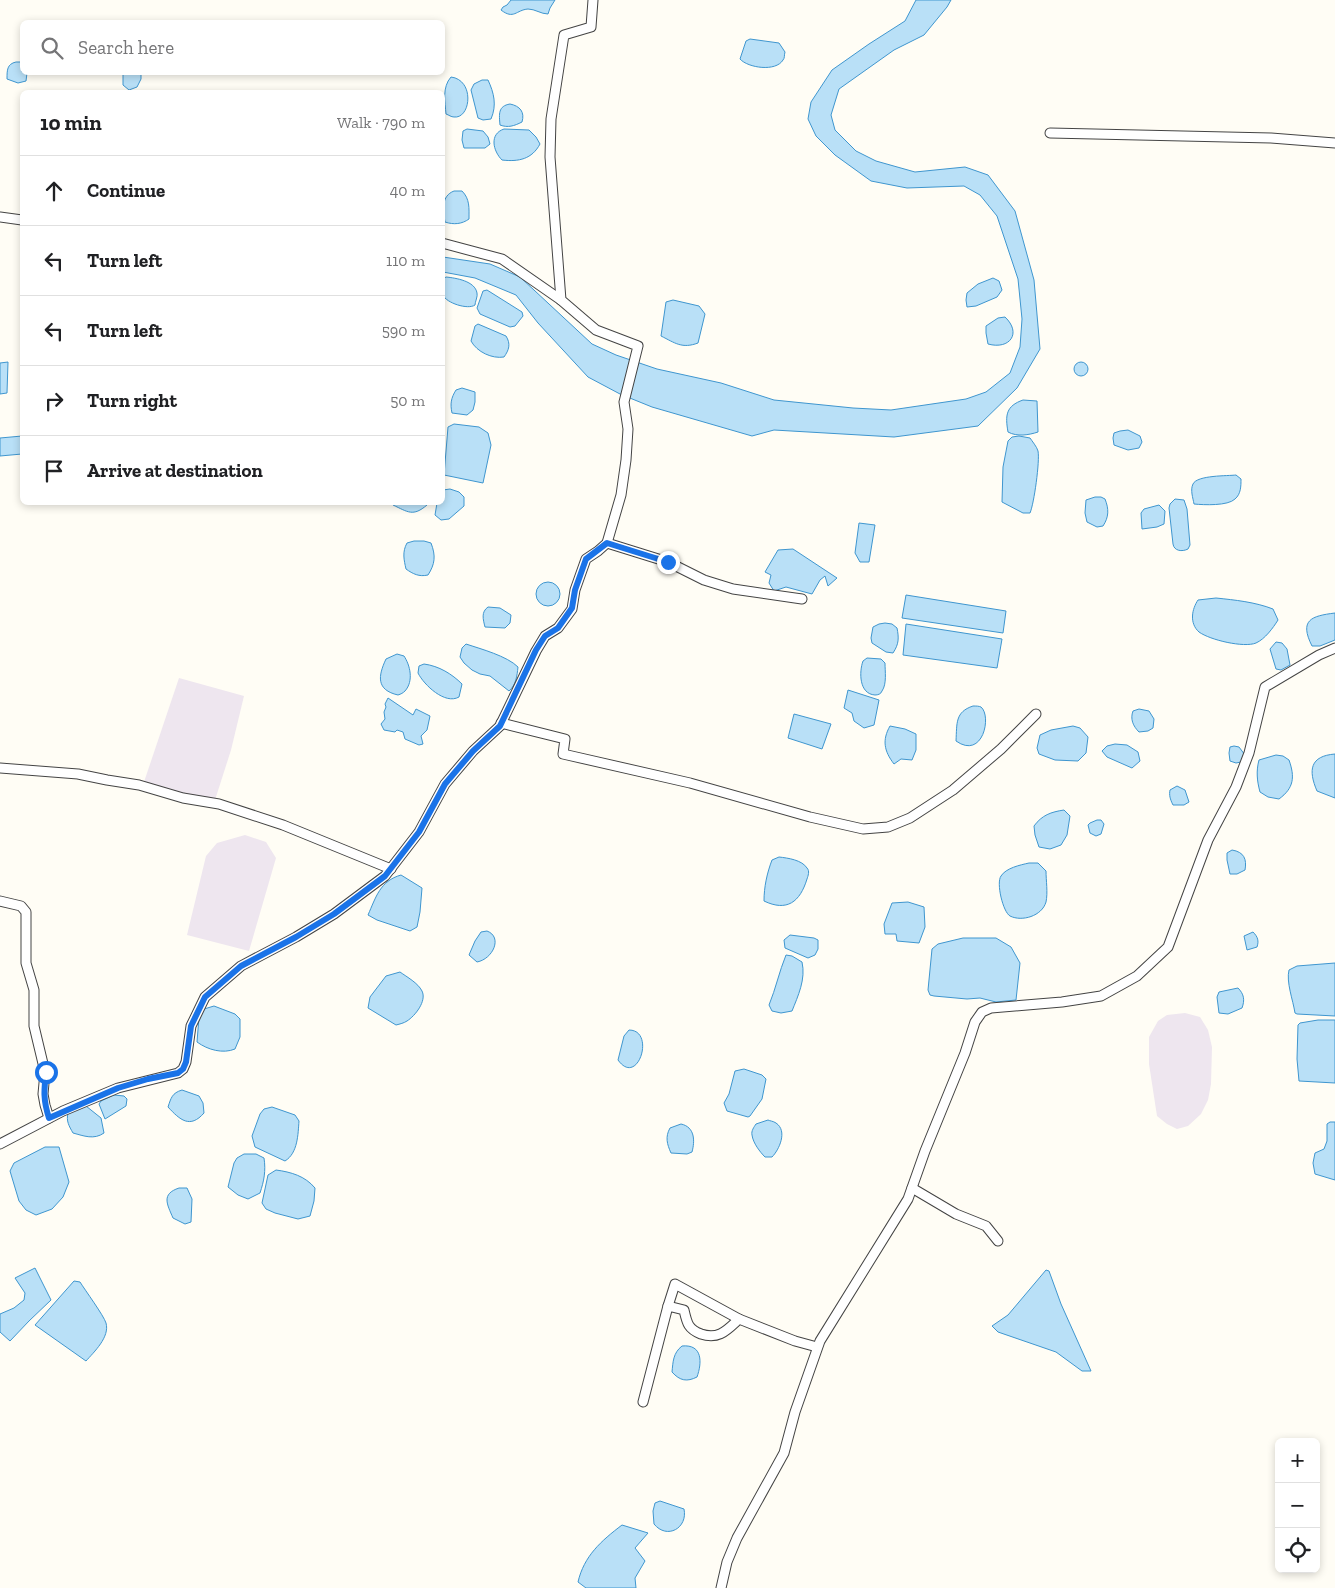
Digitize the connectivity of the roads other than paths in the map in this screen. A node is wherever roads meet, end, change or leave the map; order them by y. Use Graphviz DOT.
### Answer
graph roads {
  1 [pos="593,0"];
  2 [pos="1050,132"];
  3 [pos="1335,143"];
  4 [pos="0,217"];
  5 [pos="20,220"];
  6 [pos="445,244"];
  7 [pos="561,300"];
  8 [pos="607,543"];
  9 [pos="802,599"];
  10 [pos="1335,648"];
  11 [pos="1036,714"];
  12 [pos="501,723"];
  13 [pos="0,768"];
  14 [pos="391,869"];
  15 [pos="0,901"];
  16 [pos="49,1118"];
  17 [pos="0,1144"];
  18 [pos="912,1188"];
  19 [pos="998,1241"];
  20 [pos="668,1306"];
  21 [pos="739,1319"];
  22 [pos="817,1347"];
  23 [pos="643,1402"];
  24 [pos="721,1588"];
  1 -- 7 [label="street"];
  2 -- 3 [label="street"];
  4 -- 5 [label="street"];
  6 -- 7 [label="street"];
  7 -- 8 [label="street"];
  8 -- 9 [label="street"];
  8 -- 12 [label="street"];
  10 -- 18 [label="street"];
  11 -- 12 [label="street"];
  12 -- 14 [label="street"];
  13 -- 14 [label="street"];
  14 -- 16 [label="street"];
  15 -- 16 [label="street"];
  16 -- 17 [label="street"];
  18 -- 19 [label="street"];
  18 -- 22 [label="street"];
  20 -- 21 [label="street"];
  20 -- 21 [label="street"];
  20 -- 23 [label="street"];
  21 -- 22 [label="street"];
  22 -- 24 [label="street"];
}
